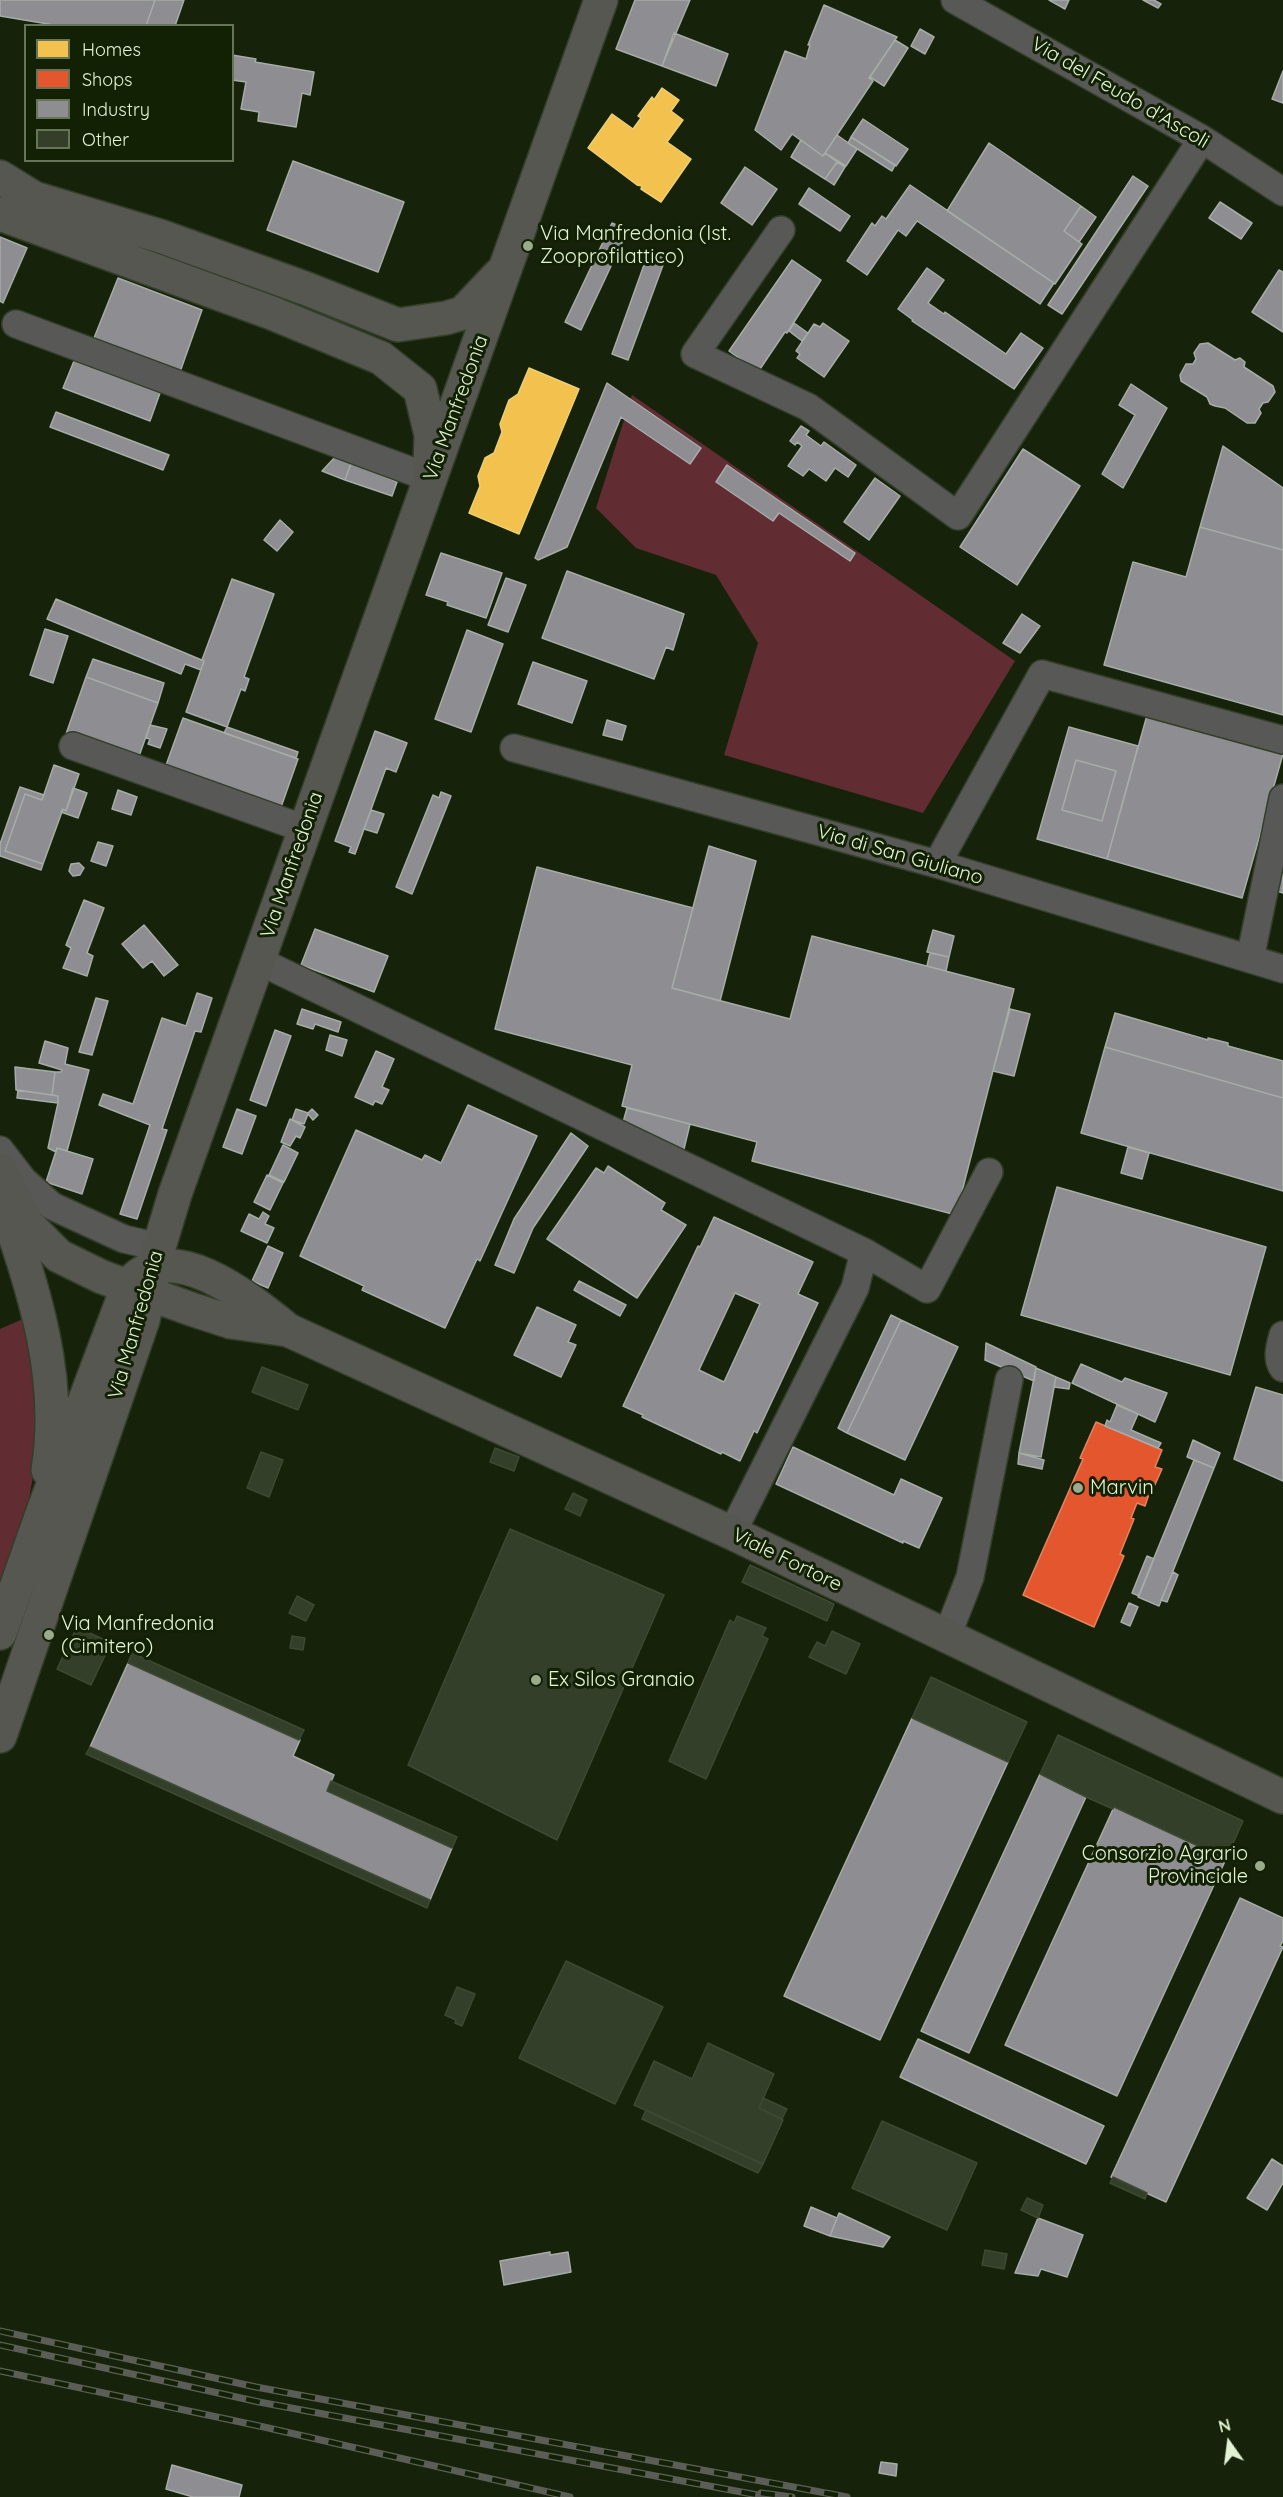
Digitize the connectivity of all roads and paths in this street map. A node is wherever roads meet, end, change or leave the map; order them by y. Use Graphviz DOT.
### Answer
graph roads {
  1 [pos="602,0"];
  2 [pos="954,0"];
  3 [pos="1202,139"];
  4 [pos="0,177"];
  5 [pos="1283,192"];
  6 [pos="0,214"];
  7 [pos="781,230"];
  8 [pos="507,268"];
  9 [pos="16,324"];
  10 [pos="430,478"];
  11 [pos="1283,740"];
  12 [pos="73,746"];
  13 [pos="514,748"];
  14 [pos="1283,798"];
  15 [pos="305,829"];
  16 [pos="937,864"];
  17 [pos="1250,959"];
  18 [pos="259,961"];
  19 [pos="1283,969"];
  20 [pos="0,1150"];
  21 [pos="0,1170"];
  22 [pos="989,1172"];
  23 [pos="0,1194"];
  24 [pos="176,1194"];
  25 [pos="864,1252"];
  26 [pos="195,1269"];
  27 [pos="147,1274"];
  28 [pos="288,1330"];
  29 [pos="1283,1335"];
  30 [pos="1283,1368"];
  31 [pos="1009,1380"];
  32 [pos="42,1514"];
  33 [pos="732,1533"];
  34 [pos="0,1634"];
  35 [pos="947,1636"];
  36 [pos="0,1736"];
  37 [pos="1281,1793"];
  1 -- 8 [label="main road, Via Manfredonia"];
  2 -- 3 [label="street, Via del Feudo d'Ascoli"];
  3 -- 5 [label="street, Via del Feudo d'Ascoli"];
  3 -- 7 [label="street"];
  4 -- 8 [label="main road"];
  6 -- 10 [label="main road"];
  8 -- 10 [label="main road, Via Manfredonia"];
  9 -- 10 [label="street"];
  10 -- 15 [label="main road, Via Manfredonia"];
  11 -- 16 [label="street"];
  12 -- 15 [label="street"];
  13 -- 16 [label="street, Via di San Giuliano"];
  14 -- 17 [label="street"];
  15 -- 18 [label="main road, Via Manfredonia"];
  16 -- 17 [label="street, Via di San Giuliano"];
  17 -- 19 [label="street, Via di San Giuliano"];
  18 -- 24 [label="main road, Via Manfredonia"];
  18 -- 25 [label="street"];
  20 -- 27 [label="street"];
  21 -- 27 [label="main road"];
  22 -- 25 [label="street"];
  23 -- 32 [label="main road"];
  24 -- 26 [label="main road"];
  24 -- 27 [label="main road, Via Manfredonia"];
  25 -- 33 [label="street"];
  26 -- 27 [label="main road, Viale Fortore"];
  26 -- 28 [label="main road, Viale Fortore"];
  27 -- 28 [label="main road, Viale Fortore"];
  27 -- 32 [label="main road, Via Manfredonia"];
  27 -- 36 [label="main road, Via Manfredonia"];
  28 -- 33 [label="main road, Viale Fortore"];
  29 -- 30 [label="street"];
  31 -- 35 [label="street"];
  32 -- 34 [label="main road, Via Manfredonia"];
  33 -- 35 [label="main road, Viale Fortore"];
  35 -- 37 [label="main road, Viale Fortore"];
}
